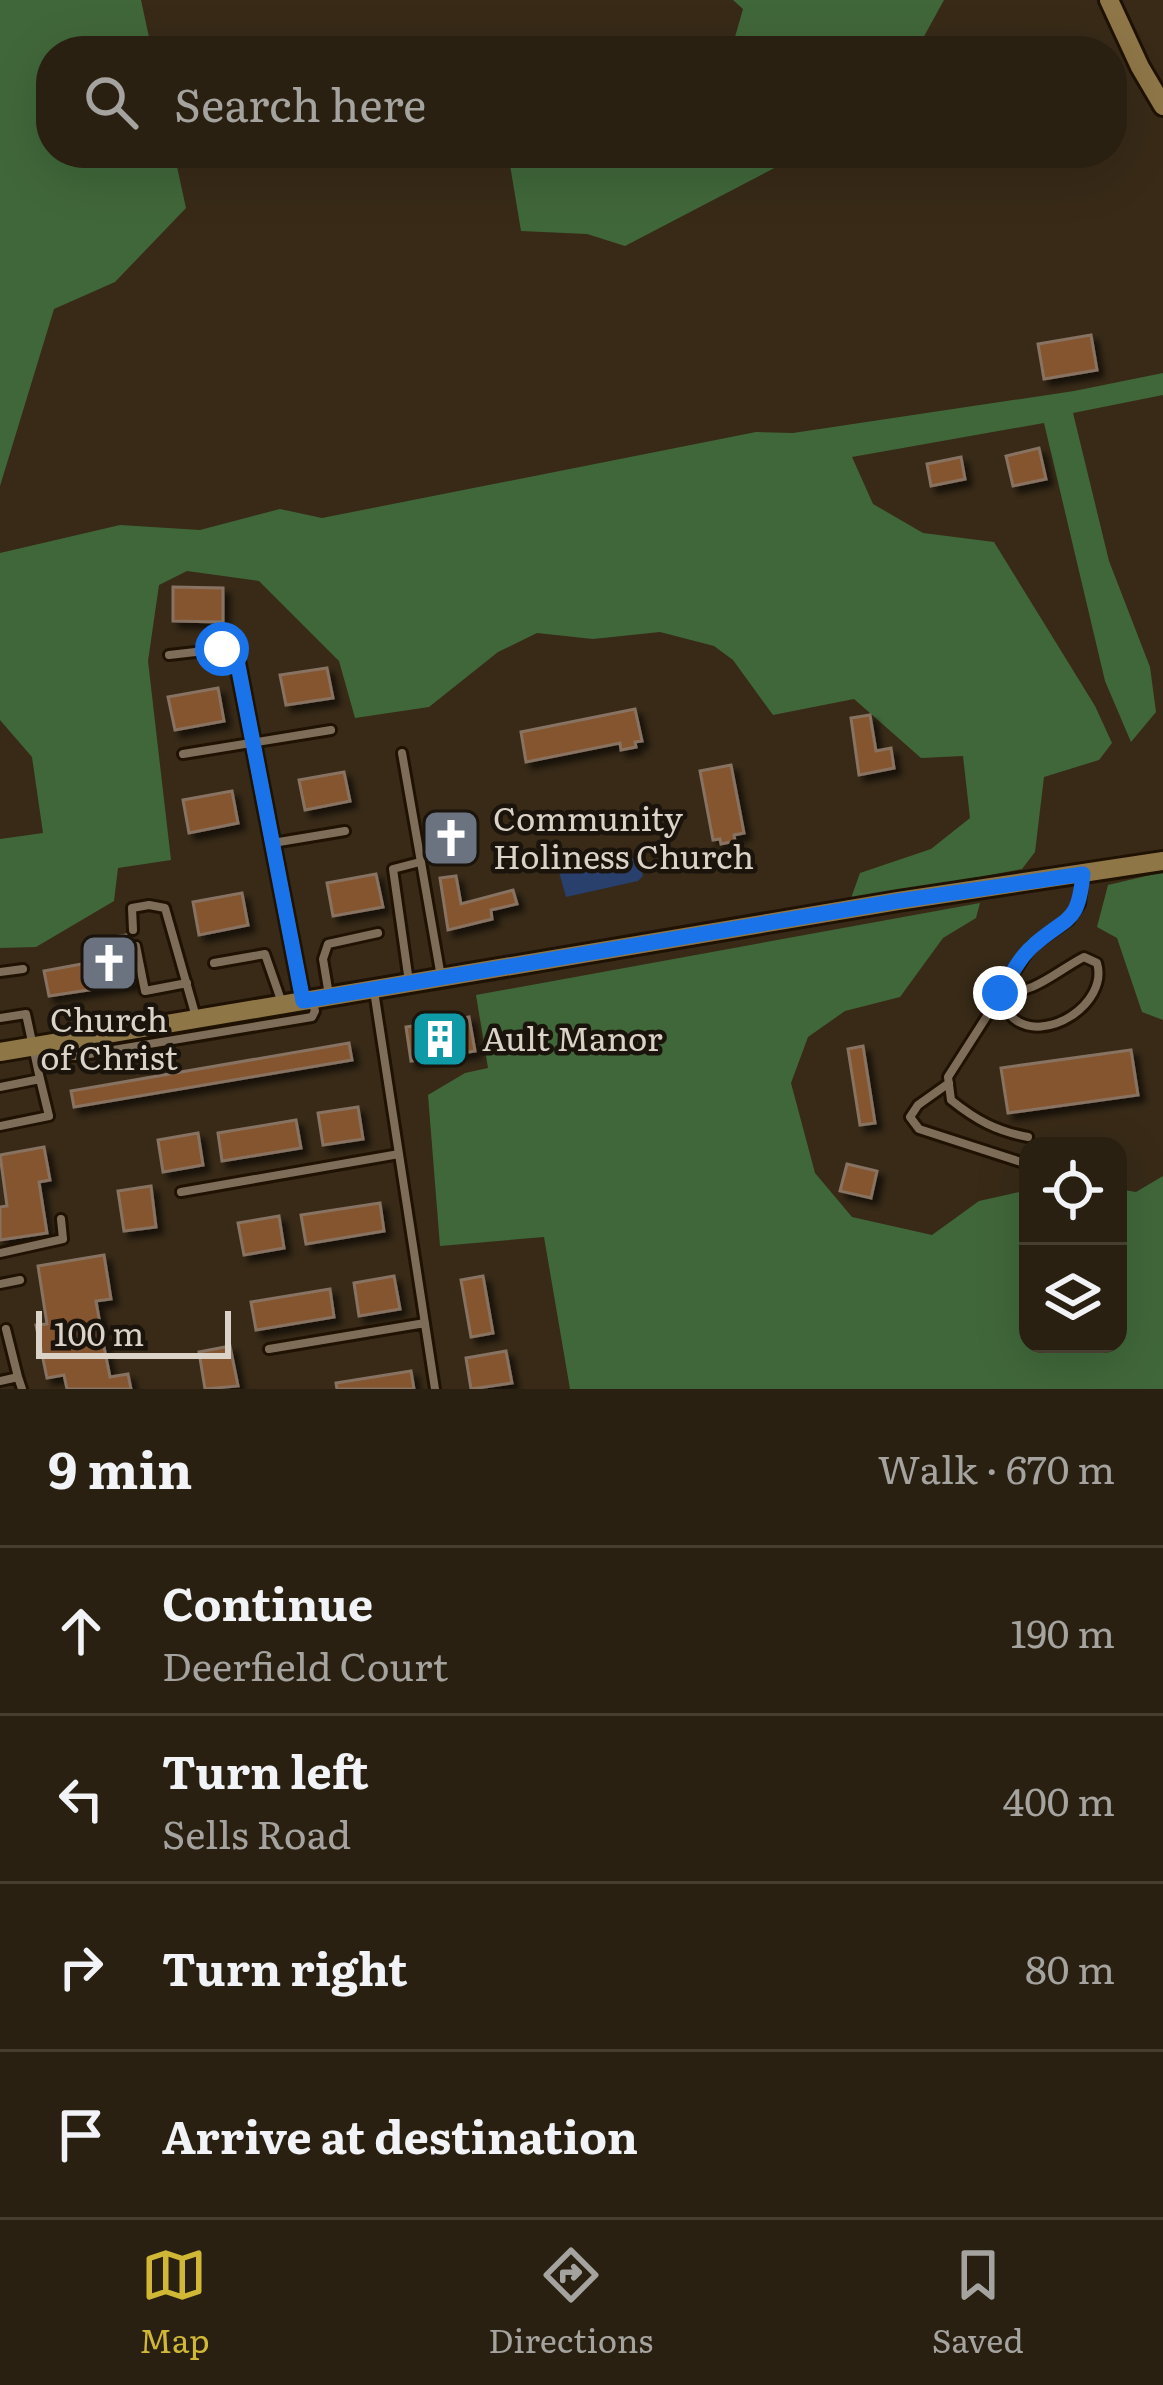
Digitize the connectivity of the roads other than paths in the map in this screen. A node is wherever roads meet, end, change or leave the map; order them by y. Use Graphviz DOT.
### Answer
graph roads {
  1 [pos="1109,0"];
  2 [pos="1126,36"];
  3 [pos="1127,39"];
  4 [pos="1163,106"];
  5 [pos="169,655"];
  6 [pos="237,660"];
  7 [pos="331,730"];
  8 [pos="254,743"];
  9 [pos="402,753"];
  10 [pos="183,754"];
  11 [pos="345,831"];
  12 [pos="273,843"];
  13 [pos="1163,861"];
  14 [pos="420,862"];
  15 [pos="1083,874"];
  16 [pos="133,930"];
  17 [pos="378,933"];
  18 [pos="136,946"];
  19 [pos="214,963"];
  20 [pos="23,968"];
  21 [pos="0,972"];
  22 [pos="442,978"];
  23 [pos="187,983"];
  24 [pos="409,983"];
  25 [pos="374,989"];
  26 [pos="1000,993"];
  27 [pos="314,999"];
  28 [pos="270,1012"];
  29 [pos="0,1018"];
  30 [pos="210,1022"];
  31 [pos="33,1047"];
  32 [pos="0,1052"];
  33 [pos="40,1079"];
  34 [pos="949,1083"];
  35 [pos="0,1087"];
  36 [pos="0,1126"];
  37 [pos="1028,1137"];
  38 [pos="399,1154"];
  39 [pos="1019,1161"];
  40 [pos="181,1192"];
  41 [pos="62,1219"];
  42 [pos="0,1253"];
  43 [pos="20,1280"];
  44 [pos="0,1284"];
  45 [pos="425,1323"];
  46 [pos="6,1329"];
  47 [pos="268,1349"];
  48 [pos="18,1377"];
  49 [pos="0,1381"];
  50 [pos="22,1389"];
  51 [pos="435,1389"];
  1 -- 2 [label="street"];
  3 -- 4 [label="street"];
  5 -- 6 [label="lane"];
  6 -- 8 [label="street"];
  7 -- 8 [label="lane"];
  8 -- 10 [label="lane"];
  8 -- 12 [label="street"];
  9 -- 14 [label="lane"];
  11 -- 12 [label="lane"];
  12 -- 27 [label="street"];
  13 -- 15 [label="street"];
  14 -- 22 [label="lane"];
  14 -- 24 [label="lane"];
  15 -- 22 [label="street"];
  15 -- 26 [label="lane"];
  16 -- 23 [label="lane"];
  17 -- 27 [label="lane"];
  18 -- 23 [label="lane"];
  19 -- 28 [label="lane"];
  20 -- 21 [label="lane"];
  22 -- 24 [label="street"];
  23 -- 30 [label="lane"];
  24 -- 25 [label="street"];
  25 -- 27 [label="street"];
  25 -- 38 [label="lane"];
  26 -- 26 [label="lane"];
  26 -- 34 [label="lane"];
  27 -- 28 [label="street"];
  28 -- 30 [label="street"];
  29 -- 31 [label="lane"];
  30 -- 31 [label="street"];
  31 -- 32 [label="street"];
  31 -- 33 [label="lane"];
  33 -- 35 [label="lane"];
  33 -- 36 [label="lane"];
  34 -- 37 [label="lane"];
  34 -- 39 [label="lane"];
  38 -- 40 [label="lane"];
  38 -- 45 [label="lane"];
  41 -- 42 [label="lane"];
  43 -- 44 [label="lane"];
  45 -- 47 [label="lane"];
  45 -- 51 [label="lane"];
  46 -- 48 [label="lane"];
  48 -- 49 [label="lane"];
  48 -- 50 [label="lane"];
}
